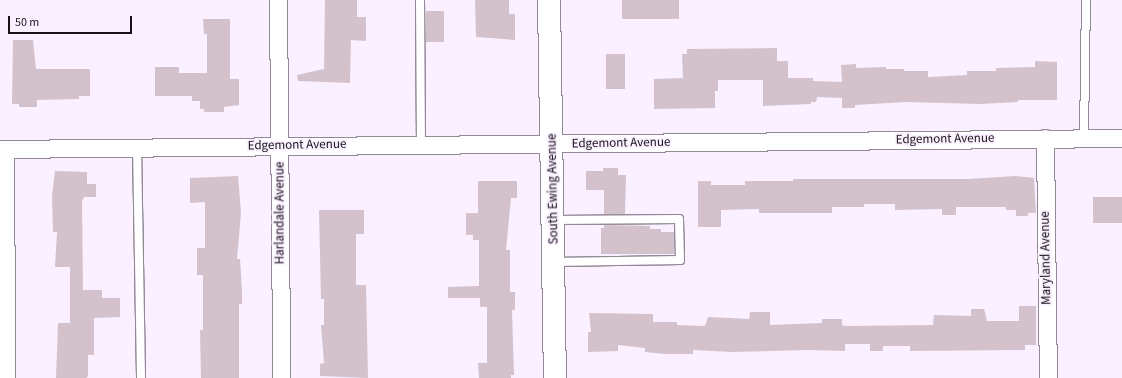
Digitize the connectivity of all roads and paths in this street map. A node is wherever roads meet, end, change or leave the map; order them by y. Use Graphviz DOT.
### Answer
graph roads {
  1 [pos="278,0"];
  2 [pos="420,0"];
  3 [pos="549,0"];
  4 [pos="1086,0"];
  5 [pos="1045,138"];
  6 [pos="1084,138"];
  7 [pos="1122,138"];
  8 [pos="421,144"];
  9 [pos="552,144"];
  10 [pos="280,145"];
  11 [pos="137,147"];
  12 [pos="2,149"];
  13 [pos="554,220"];
  14 [pos="554,262"];
  15 [pos="6,378"];
  16 [pos="141,378"];
  17 [pos="281,378"];
  18 [pos="555,378"];
  19 [pos="1048,378"];
  1 -- 10 [label="street, Harlandale Avenue"];
  2 -- 8 [label="lane"];
  3 -- 9 [label="street, South Ewing Avenue"];
  4 -- 6 [label="lane"];
  5 -- 6 [label="street, Edgemont Avenue"];
  5 -- 9 [label="street, Edgemont Avenue"];
  5 -- 19 [label="street, Maryland Avenue"];
  6 -- 7 [label="street, Edgemont Avenue"];
  8 -- 9 [label="street, Edgemont Avenue"];
  8 -- 10 [label="street, Edgemont Avenue"];
  9 -- 13 [label="street, South Ewing Avenue"];
  10 -- 11 [label="street, Edgemont Avenue"];
  10 -- 17 [label="street, Harlandale Avenue"];
  11 -- 12 [label="street, Edgemont Avenue"];
  11 -- 16 [label="lane"];
  12 -- 15 [label="street"];
  13 -- 14 [label="street, South Ewing Avenue"];
  13 -- 14 [label="lane"];
  14 -- 18 [label="street, South Ewing Avenue"];
}
